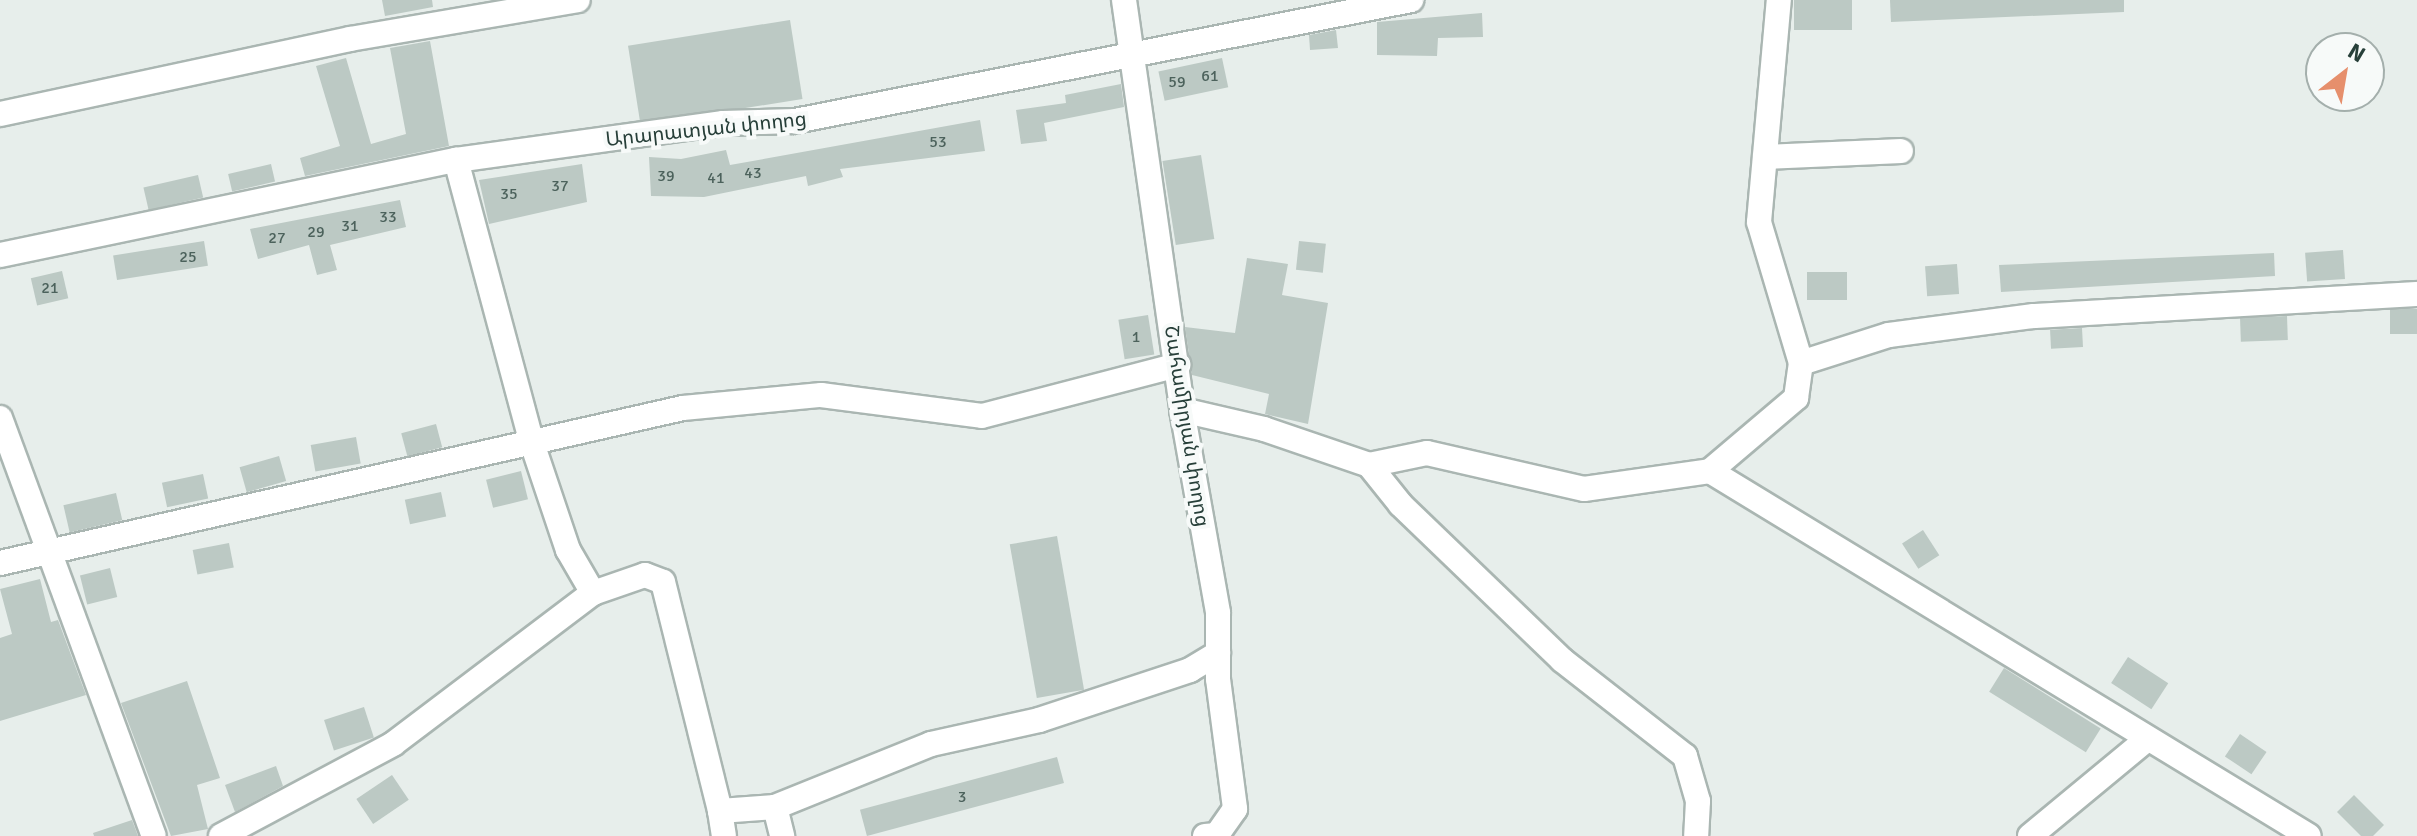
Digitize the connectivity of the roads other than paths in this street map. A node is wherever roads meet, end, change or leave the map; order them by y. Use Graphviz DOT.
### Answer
graph roads {
  1 [pos="578,0"];
  2 [pos="1124,0"];
  3 [pos="1411,0"];
  4 [pos="1779,0"];
  5 [pos="434,12"];
  6 [pos="1129,56"];
  7 [pos="0,114"];
  8 [pos="1901,151"];
  9 [pos="1765,157"];
  10 [pos="456,160"];
  11 [pos="0,255"];
  12 [pos="2417,294"];
  13 [pos="1801,363"];
  14 [pos="1178,365"];
  15 [pos="1182,410"];
  16 [pos="0,418"];
  17 [pos="532,443"];
  18 [pos="1369,465"];
  19 [pos="1710,471"];
  20 [pos="53,551"];
  21 [pos="0,563"];
  22 [pos="593,593"];
  23 [pos="1218,653"];
  24 [pos="2146,740"];
  25 [pos="775,807"];
  26 [pos="720,811"];
  27 [pos="154,836"];
  28 [pos="221,836"];
  29 [pos="724,836"];
  30 [pos="782,836"];
  31 [pos="1205,836"];
  32 [pos="1696,836"];
  33 [pos="2030,836"];
  34 [pos="2309,836"];
  1 -- 5 [label="street"];
  2 -- 6 [label="street, Շահամիրյան փողոց"];
  3 -- 6 [label="street, Արարատյան փողոց"];
  4 -- 9 [label="street"];
  5 -- 7 [label="street"];
  6 -- 10 [label="street, Արարատյան փողոց"];
  6 -- 14 [label="street, Շահամիրյան փողոց"];
  8 -- 9 [label="street"];
  9 -- 13 [label="street"];
  10 -- 11 [label="street, Արարատյան փողոց"];
  10 -- 17 [label="street"];
  12 -- 13 [label="street"];
  13 -- 19 [label="street"];
  14 -- 15 [label="street, Շահամիրյան փողոց"];
  14 -- 17 [label="street"];
  15 -- 18 [label="street"];
  15 -- 23 [label="street, Շահամիրյան փողոց"];
  16 -- 20 [label="street"];
  17 -- 20 [label="street"];
  17 -- 22 [label="street"];
  18 -- 19 [label="street"];
  18 -- 32 [label="street"];
  19 -- 24 [label="street"];
  20 -- 21 [label="street"];
  20 -- 27 [label="street"];
  22 -- 26 [label="street"];
  22 -- 28 [label="street"];
  23 -- 25 [label="street"];
  23 -- 31 [label="street, Շահամիրյան փողոց"];
  24 -- 33 [label="street"];
  24 -- 34 [label="street"];
  25 -- 26 [label="street"];
  25 -- 30 [label="street"];
  26 -- 29 [label="street"];
}
